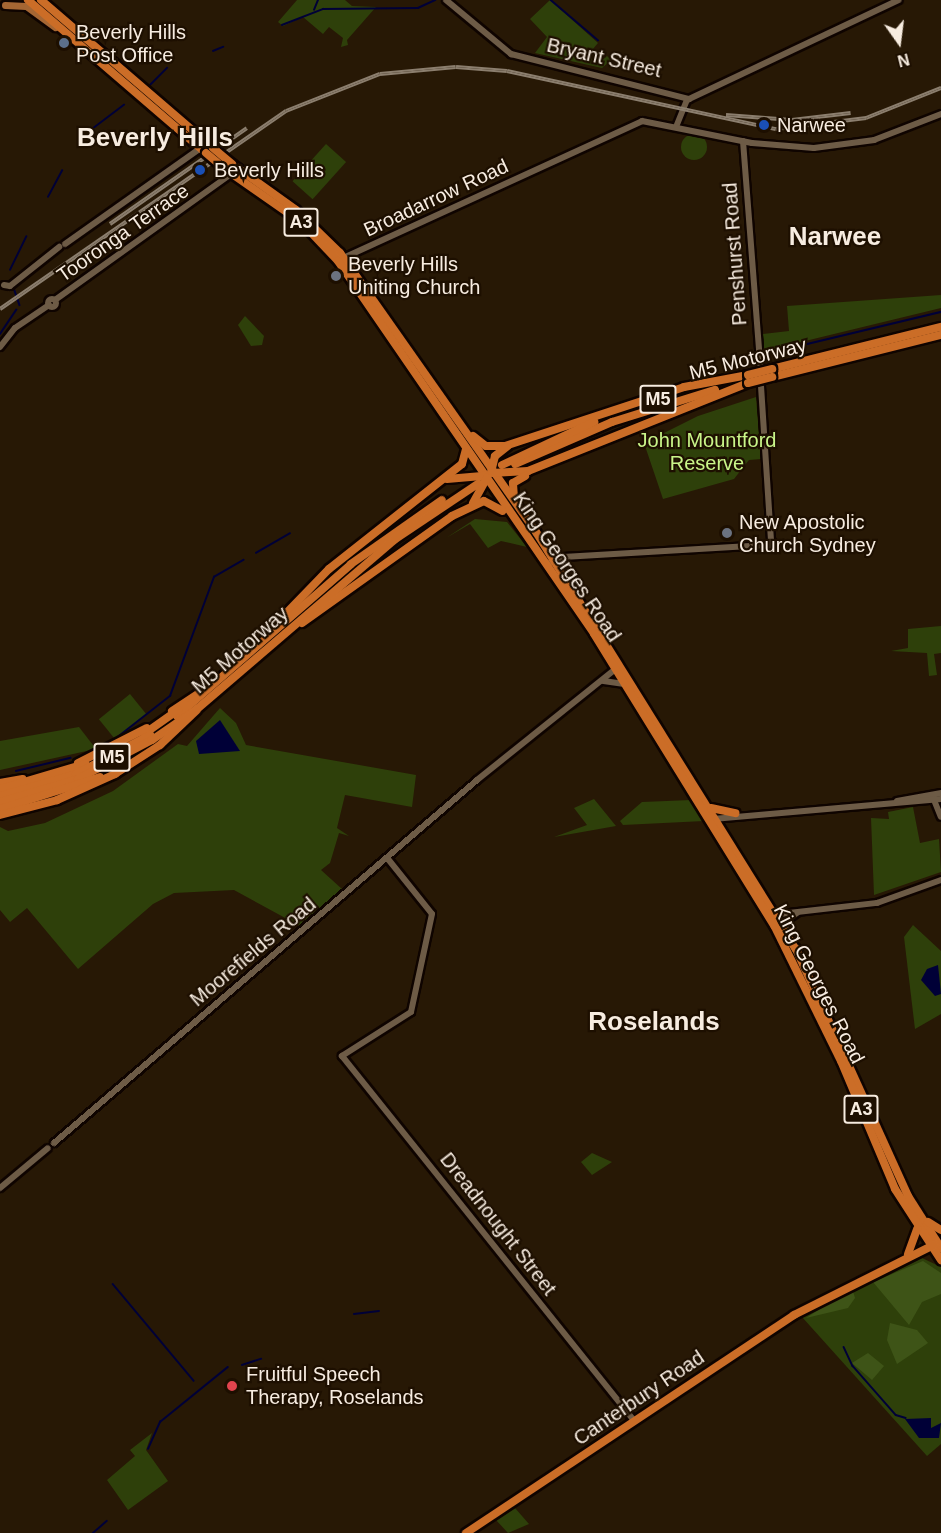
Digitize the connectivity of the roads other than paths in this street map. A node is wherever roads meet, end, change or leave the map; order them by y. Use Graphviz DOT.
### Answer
graph roads {
  1 [pos="12,0"];
  2 [pos="28,0"];
  3 [pos="446,0"];
  4 [pos="899,0"];
  5 [pos="42,1"];
  6 [pos="2,6"];
  7 [pos="69,34"];
  8 [pos="689,99"];
  9 [pos="941,114"];
  10 [pos="676,127"];
  11 [pos="743,141"];
  12 [pos="207,148"];
  13 [pos="231,169"];
  14 [pos="341,259"];
  15 [pos="2,287"];
  16 [pos="941,327"];
  17 [pos="941,334"];
  18 [pos="0,347"];
  19 [pos="760,364"];
  20 [pos="772,373"];
  21 [pos="748,379"];
  22 [pos="761,386"];
  23 [pos="444,402"];
  24 [pos="453,415"];
  25 [pos="512,444"];
  26 [pos="466,449"];
  27 [pos="570,455"];
  28 [pos="503,467"];
  29 [pos="487,476"];
  30 [pos="438,483"];
  31 [pos="515,501"];
  32 [pos="470,506"];
  33 [pos="539,552"];
  34 [pos="551,562"];
  35 [pos="265,638"];
  36 [pos="279,639"];
  37 [pos="619,666"];
  38 [pos="600,682"];
  39 [pos="626,685"];
  40 [pos="208,687"];
  41 [pos="197,709"];
  42 [pos="0,783"];
  43 [pos="0,789"];
  44 [pos="941,793"];
  45 [pos="0,796"];
  46 [pos="938,800"];
  47 [pos="0,802"];
  48 [pos="710,807"];
  49 [pos="0,809"];
  50 [pos="739,813"];
  51 [pos="0,815"];
  52 [pos="941,818"];
  53 [pos="714,821"];
  54 [pos="388,859"];
  55 [pos="941,880"];
  56 [pos="800,912"];
  57 [pos="772,915"];
  58 [pos="785,931"];
  59 [pos="0,1188"];
  60 [pos="915,1207"];
  61 [pos="917,1227"];
  62 [pos="941,1230"];
  63 [pos="936,1243"];
  64 [pos="911,1255"];
  65 [pos="941,1261"];
  66 [pos="630,1424"];
  67 [pos="466,1533"];
  1 -- 6 [label="main road"];
  2 -- 7 [label="highway, King Georges Road / A3"];
  3 -- 8 [label="street, Bryant Street"];
  4 -- 8 [label="street"];
  5 -- 12 [label="highway, King Georges Road / A3"];
  6 -- 7 [label="main road"];
  7 -- 12 [label="highway, King Georges Road / A3"];
  8 -- 10 [label="street"];
  9 -- 11 [label="street"];
  10 -- 11 [label="street"];
  10 -- 14 [label="street, Broadarrow Road"];
  11 -- 19 [label="street, Penshurst Road"];
  12 -- 13 [label="highway, King Georges Road / A3, bridge"];
  12 -- 15 [label="street"];
  13 -- 14 [label="highway, King Georges Road / A3"];
  13 -- 18 [label="street, Tooronga Terrace"];
  14 -- 23 [label="highway, King Georges Road / A3"];
  14 -- 26 [label="highway, King Georges Road / A3"];
  16 -- 20 [label="highway, M5 Motorway / M5"];
  17 -- 20 [label="highway, M5 Motorway / M5"];
  20 -- 21 [label="highway, M5 Motorway / M5, bridge"];
  21 -- 25 [label="highway, M5"];
  21 -- 27 [label="highway"];
  21 -- 28 [label="highway, M5 Motorway / M5"];
  22 -- 34 [label="street"];
  23 -- 24 [label="highway, King Georges Road / A3"];
  23 -- 29 [label="highway"];
  24 -- 25 [label="highway"];
  24 -- 29 [label="highway, King Georges Road / A3"];
  25 -- 29 [label="highway"];
  26 -- 29 [label="highway, King Georges Road / A3"];
  26 -- 30 [label="highway"];
  27 -- 29 [label="highway"];
  27 -- 31 [label="highway"];
  29 -- 30 [label="highway"];
  29 -- 31 [label="highway, King Georges Road / A3"];
  29 -- 32 [label="highway"];
  29 -- 33 [label="highway, King Georges Road / A3"];
  29 -- 35 [label="highway, M5 Motorway / M5"];
  29 -- 36 [label="highway, M5 Motorway / M5"];
  30 -- 35 [label="highway"];
  31 -- 34 [label="highway, King Georges Road / A3"];
  32 -- 33 [label="highway"];
  32 -- 36 [label="highway"];
  33 -- 34 [label="highway, King Georges Road / A3"];
  34 -- 37 [label="highway, King Georges Road / A3"];
  35 -- 40 [label="highway, M5 Motorway / M5"];
  36 -- 41 [label="highway, M5 Motorway / M5"];
  37 -- 38 [label="street, Moorefields Road"];
  37 -- 39 [label="highway, King Georges Road / A3"];
  37 -- 48 [label="highway, King Georges Road / A3"];
  38 -- 39 [label="street"];
  38 -- 54 [label="street, Moorefields Road"];
  39 -- 53 [label="highway, King Georges Road / A3"];
  40 -- 42 [label="highway"];
  40 -- 43 [label="highway"];
  40 -- 45 [label="highway, M5 Motorway / M5"];
  41 -- 47 [label="highway, M5 Motorway / M5"];
  41 -- 49 [label="highway"];
  41 -- 51 [label="highway"];
  44 -- 46 [label="street"];
  46 -- 50 [label="street"];
  46 -- 52 [label="street"];
  48 -- 50 [label="highway"];
  48 -- 53 [label="highway, King Georges Road / A3"];
  50 -- 53 [label="street"];
  53 -- 57 [label="highway, King Georges Road / A3"];
  54 -- 59 [label="street, Moorefields Road"];
  54 -- 66 [label="street, Dreadnought Street"];
  55 -- 56 [label="street"];
  56 -- 57 [label="street"];
  56 -- 58 [label="street"];
  57 -- 58 [label="highway, King Georges Road / A3"];
  57 -- 61 [label="highway, King Georges Road / A3"];
  58 -- 60 [label="highway, King Georges Road / A3"];
  60 -- 62 [label="highway"];
  60 -- 63 [label="highway, King Georges Road / A3"];
  61 -- 63 [label="highway, King Georges Road / A3"];
  61 -- 64 [label="highway"];
  63 -- 64 [label="highway, Canterbury Road"];
  63 -- 65 [label="highway, King Georges Road / A3"];
  64 -- 65 [label="highway"];
  64 -- 66 [label="highway, Canterbury Road"];
  66 -- 67 [label="highway, Canterbury Road"];
}
